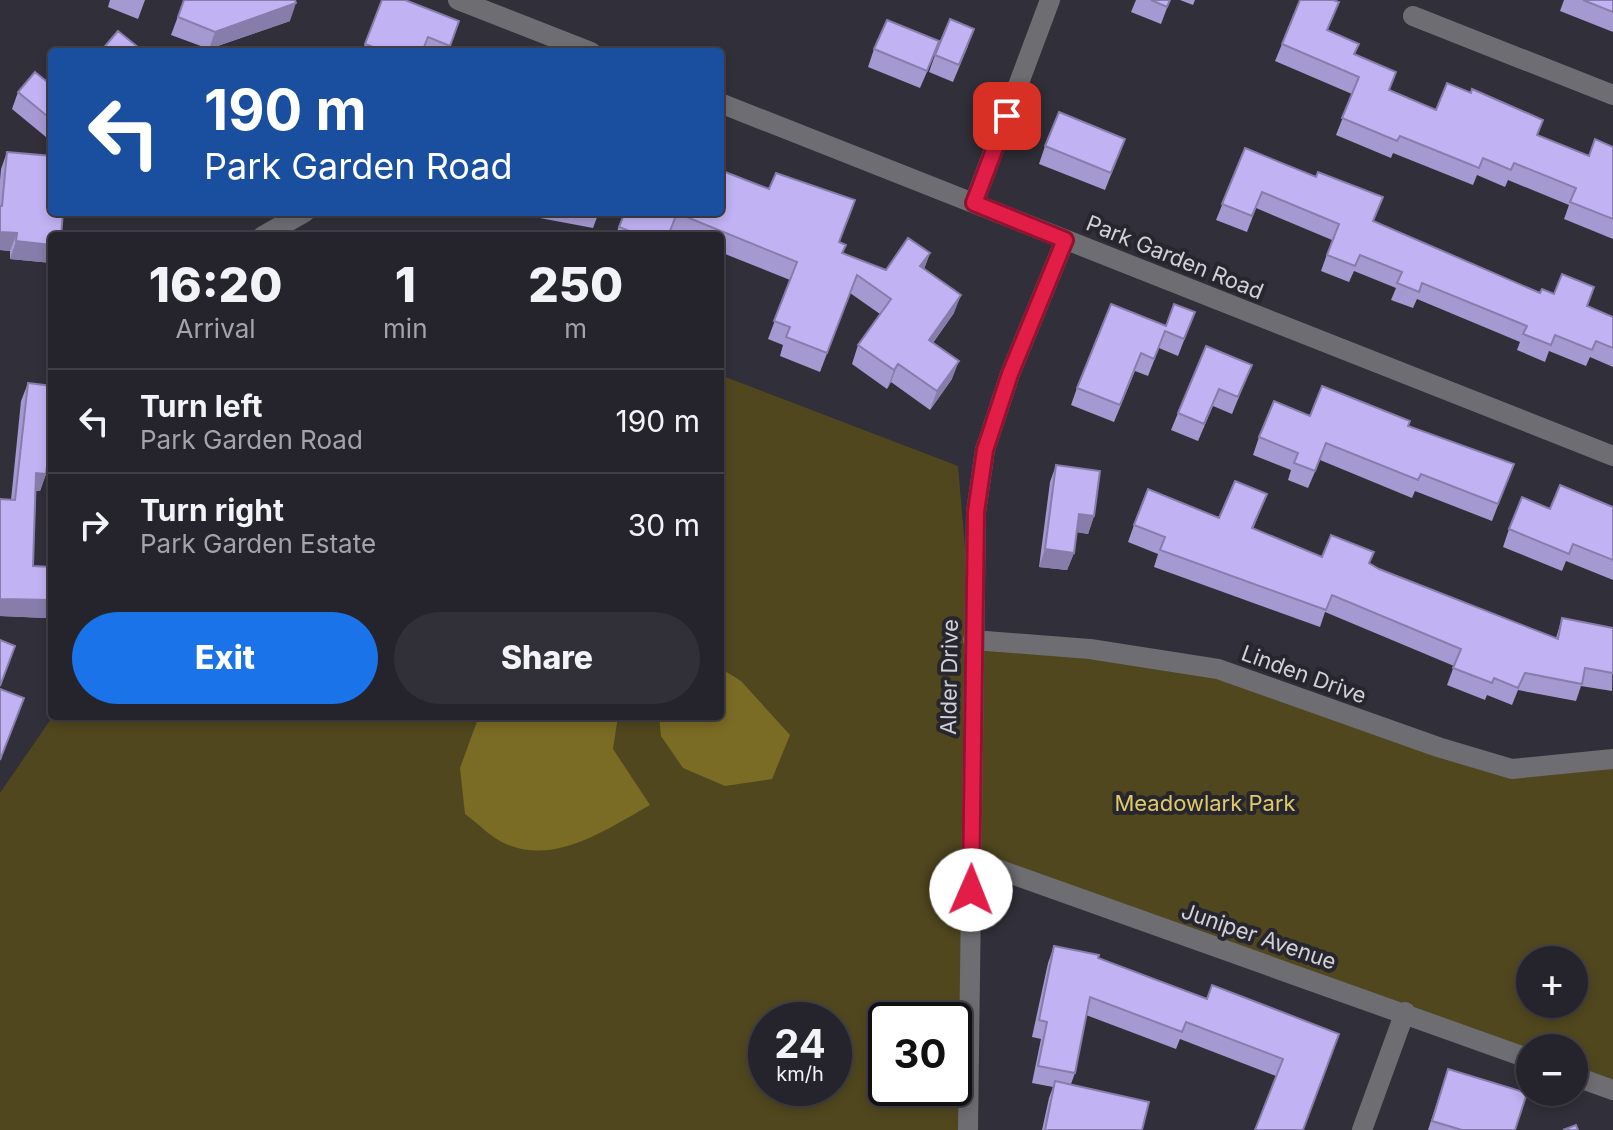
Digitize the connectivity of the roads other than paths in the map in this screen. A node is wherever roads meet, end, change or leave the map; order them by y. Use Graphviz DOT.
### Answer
graph roads {
  1 [pos="458,0"];
  2 [pos="1050,0"];
  3 [pos="1413,16"];
  4 [pos="579,48"];
  5 [pos="1613,95"];
  6 [pos="724,105"];
  7 [pos="974,203"];
  8 [pos="298,216"];
  9 [pos="270,232"];
  10 [pos="1065,240"];
  11 [pos="1613,456"];
  12 [pos="973,640"];
  13 [pos="1613,759"];
  14 [pos="972,860"];
  15 [pos="1405,1012"];
  16 [pos="1516,1054"];
  17 [pos="1588,1081"];
  18 [pos="1613,1090"];
  19 [pos="968,1130"];
  20 [pos="1362,1130"];
  1 -- 4 [label="street"];
  2 -- 7 [label="street"];
  3 -- 5 [label="street"];
  6 -- 7 [label="street, Park Garden Road"];
  7 -- 10 [label="street, Park Garden Road"];
  8 -- 9 [label="street"];
  10 -- 11 [label="street, Park Garden Road"];
  10 -- 12 [label="street, Alder Drive"];
  12 -- 13 [label="street, Linden Drive"];
  12 -- 14 [label="street, Alder Drive"];
  14 -- 15 [label="street, Juniper Avenue"];
  14 -- 19 [label="street, Alder Drive"];
  15 -- 16 [label="street, Juniper Avenue"];
  15 -- 20 [label="street"];
  17 -- 18 [label="street"];
}
